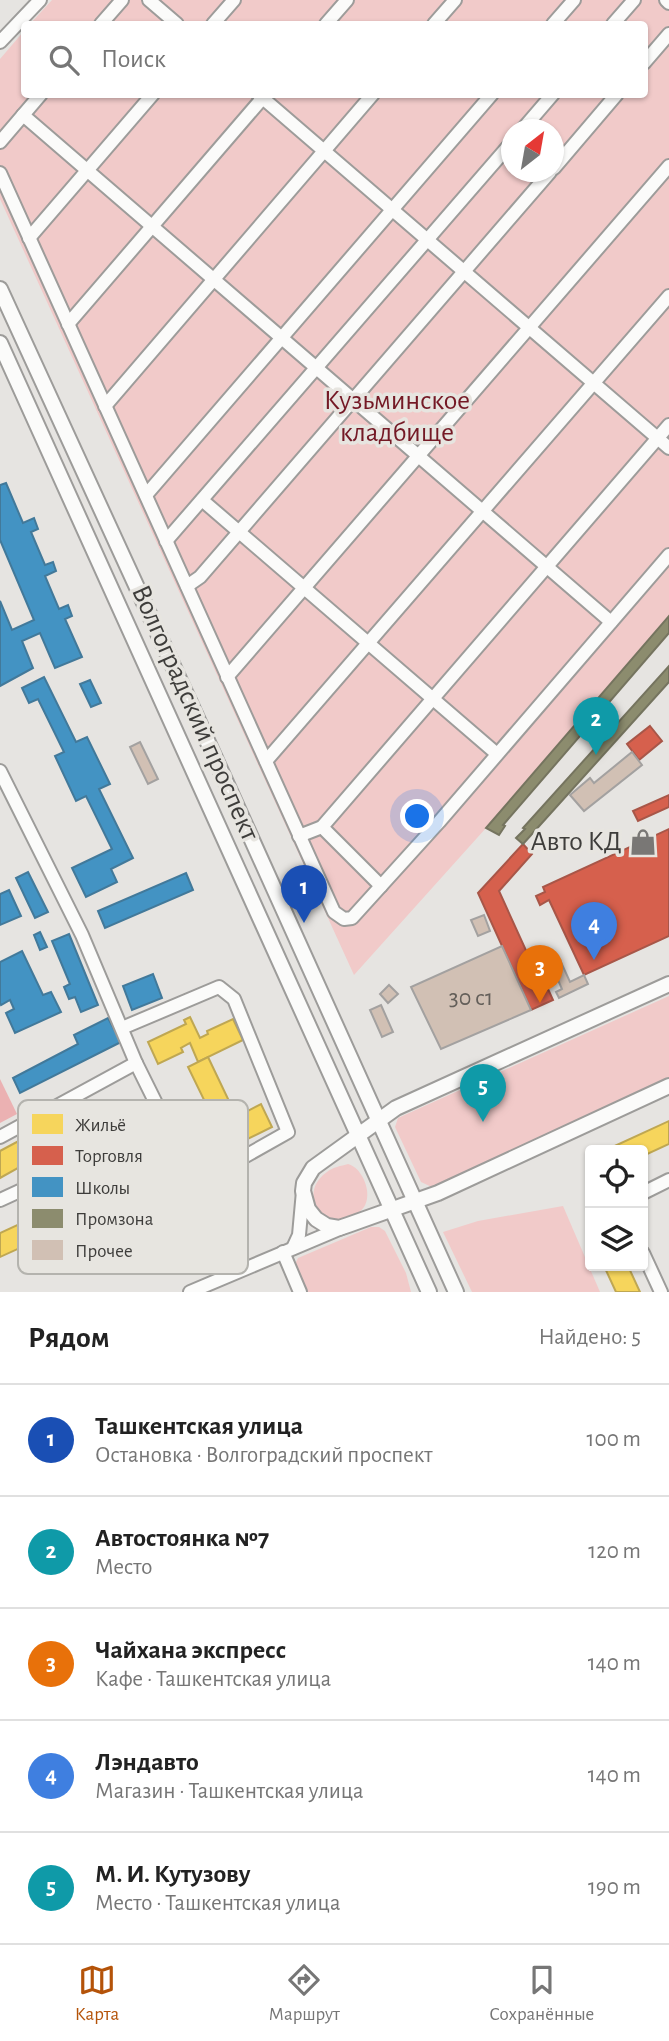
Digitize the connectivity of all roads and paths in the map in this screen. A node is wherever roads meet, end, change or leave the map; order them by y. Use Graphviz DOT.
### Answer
graph roads {
  1 [pos="122,0"];
  2 [pos="149,0"];
  3 [pos="234,0"];
  4 [pos="347,0"];
  5 [pos="455,0"];
  6 [pos="574,0"];
  7 [pos="634,0"];
  8 [pos="36,2"];
  9 [pos="104,21"];
  10 [pos="174,21"];
  11 [pos="216,21"];
  12 [pos="329,21"];
  13 [pos="437,21"];
  14 [pos="556,21"];
  15 [pos="616,21"];
  16 [pos="669,34"];
  17 [pos="0,41"];
  18 [pos="648,58"];
  19 [pos="38,98"];
  20 [pos="150,98"];
  21 [pos="260,98"];
  22 [pos="264,98"];
  23 [pos="370,98"];
  24 [pos="489,98"];
  25 [pos="549,98"];
  26 [pos="614,98"];
  27 [pos="23,115"];
  28 [pos="531,119"];
  29 [pos="0,142"];
  30 [pos="324,151"];
  31 [pos="501,155"];
  32 [pos="564,156"];
  33 [pos="669,166"];
  34 [pos="87,170"];
  35 [pos="0,173"];
  36 [pos="542,182"];
  37 [pos="393,210"];
  38 [pos="152,226"];
  39 [pos="29,238"];
  40 [pos="427,240"];
  41 [pos="464,272"];
  42 [pos="214,279"];
  43 [pos="0,289"];
  44 [pos="669,296"];
  45 [pos="68,324"];
  46 [pos="529,328"];
  47 [pos="282,338"];
  48 [pos="0,343"];
  49 [pos="316,368"];
  50 [pos="594,383"];
  51 [pos="354,400"];
  52 [pos="105,406"];
  53 [pos="669,425"];
  54 [pos="657,439"];
  55 [pos="669,449"];
  56 [pos="419,456"];
  57 [pos="146,495"];
  58 [pos="202,500"];
  59 [pos="483,512"];
  60 [pos="239,532"];
  61 [pos="166,541"];
  62 [pos="669,555"];
  63 [pos="547,567"];
  64 [pos="187,586"];
  65 [pos="305,588"];
  66 [pos="611,622"];
  67 [pos="369,644"];
  68 [pos="227,677"];
  69 [pos="433,699"];
  70 [pos="497,754"];
  71 [pos="265,761"];
  72 [pos="0,771"];
  73 [pos="322,828"];
  74 [pos="299,836"];
  75 [pos="381,886"];
  76 [pos="669,984"];
  77 [pos="121,1028"];
  78 [pos="136,1063"];
  79 [pos="669,1086"];
  80 [pos="68,1100"];
  81 [pos="154,1100"];
  82 [pos="378,1120"];
  83 [pos="18,1127"];
  84 [pos="358,1135"];
  85 [pos="0,1137"];
  86 [pos="248,1154"];
  87 [pos="669,1180"];
  88 [pos="648,1190"];
  89 [pos="303,1191"];
  90 [pos="18,1192"];
  91 [pos="0,1200"];
  92 [pos="415,1201"];
  93 [pos="392,1209"];
  94 [pos="348,1226"];
  95 [pos="288,1250"];
  96 [pos="648,1265"];
  97 [pos="248,1267"];
  98 [pos="232,1274"];
  99 [pos="190,1292"];
  100 [pos="300,1292"];
  101 [pos="429,1292"];
  102 [pos="456,1292"];
  103 [pos="661,1292"];
  1 -- 9 [label="street"];
  2 -- 10 [label="street"];
  3 -- 11 [label="street"];
  4 -- 12 [label="street"];
  5 -- 13 [label="street"];
  6 -- 14 [label="street"];
  7 -- 15 [label="street"];
  8 -- 17 [label="street"];
  16 -- 18 [label="street"];
  19 -- 27 [label="street"];
  20 -- 34 [label="street"];
  21 -- 38 [label="street"];
  22 -- 30 [label="street"];
  23 -- 30 [label="street"];
  24 -- 37 [label="street"];
  25 -- 28 [label="street"];
  26 -- 32 [label="street"];
  27 -- 29 [label="street"];
  27 -- 34 [label="street"];
  30 -- 37 [label="street"];
  30 -- 42 [label="street"];
  31 -- 40 [label="street"];
  33 -- 46 [label="street"];
  34 -- 38 [label="street"];
  34 -- 39 [label="street"];
  35 -- 39 [label="street"];
  36 -- 41 [label="street"];
  37 -- 40 [label="street"];
  37 -- 47 [label="street"];
  38 -- 42 [label="street"];
  38 -- 45 [label="street"];
  39 -- 45 [label="street"];
  40 -- 41 [label="street"];
  40 -- 49 [label="street"];
  41 -- 46 [label="street"];
  41 -- 51 [label="street"];
  42 -- 47 [label="street"];
  42 -- 52 [label="street"];
  43 -- 82 [label="main road, Волгоградский проспект"];
  44 -- 50 [label="street"];
  45 -- 52 [label="street"];
  46 -- 50 [label="street"];
  46 -- 56 [label="street"];
  47 -- 49 [label="street"];
  47 -- 57 [label="street"];
  48 -- 84 [label="main road, Волгоградский проспект"];
  49 -- 51 [label="street"];
  49 -- 58 [label="street"];
  50 -- 54 [label="street"];
  50 -- 59 [label="street"];
  51 -- 56 [label="street"];
  51 -- 60 [label="street"];
  52 -- 57 [label="street"];
  53 -- 54 [label="street"];
  54 -- 55 [label="street"];
  54 -- 63 [label="street"];
  56 -- 59 [label="street"];
  56 -- 65 [label="street"];
  57 -- 61 [label="street"];
  58 -- 60 [label="street"];
  58 -- 61 [label="street"];
  59 -- 63 [label="street"];
  59 -- 67 [label="street"];
  60 -- 64 [label="street"];
  60 -- 65 [label="street"];
  61 -- 64 [label="street"];
  62 -- 66 [label="street"];
  63 -- 66 [label="street"];
  63 -- 69 [label="street"];
  64 -- 68 [label="street"];
  65 -- 67 [label="street"];
  65 -- 68 [label="street"];
  66 -- 70 [label="street"];
  67 -- 69 [label="street"];
  67 -- 71 [label="street"];
  68 -- 71 [label="street"];
  69 -- 70 [label="street"];
  69 -- 73 [label="street"];
  70 -- 75 [label="street"];
  71 -- 74 [label="street"];
  72 -- 77 [label="street"];
  73 -- 74 [label="street"];
  73 -- 75 [label="street"];
  74 -- 75 [label="street"];
  76 -- 82 [label="main road"];
  77 -- 78 [label="street"];
  77 -- 86 [label="street"];
  78 -- 80 [label="street"];
  78 -- 81 [label="street"];
  79 -- 92 [label="main road"];
  82 -- 84 [label="main road"];
  82 -- 92 [label="main road, Волгоградский проспект"];
  83 -- 85 [label="street"];
  84 -- 89 [label="main road"];
  84 -- 93 [label="main road, Волгоградский проспект"];
  87 -- 88 [label="street"];
  89 -- 94 [label="main road"];
  89 -- 95 [label="street"];
  90 -- 91 [label="street"];
  92 -- 93 [label="main road"];
  92 -- 102 [label="main road, Волгоградский проспект"];
  93 -- 94 [label="main road"];
  93 -- 101 [label="main road, Волгоградский проспект"];
  94 -- 95 [label="street"];
  95 -- 97 [label="street"];
  95 -- 100 [label="street"];
  96 -- 103 [label="street"];
  98 -- 99 [label="street"];
}
